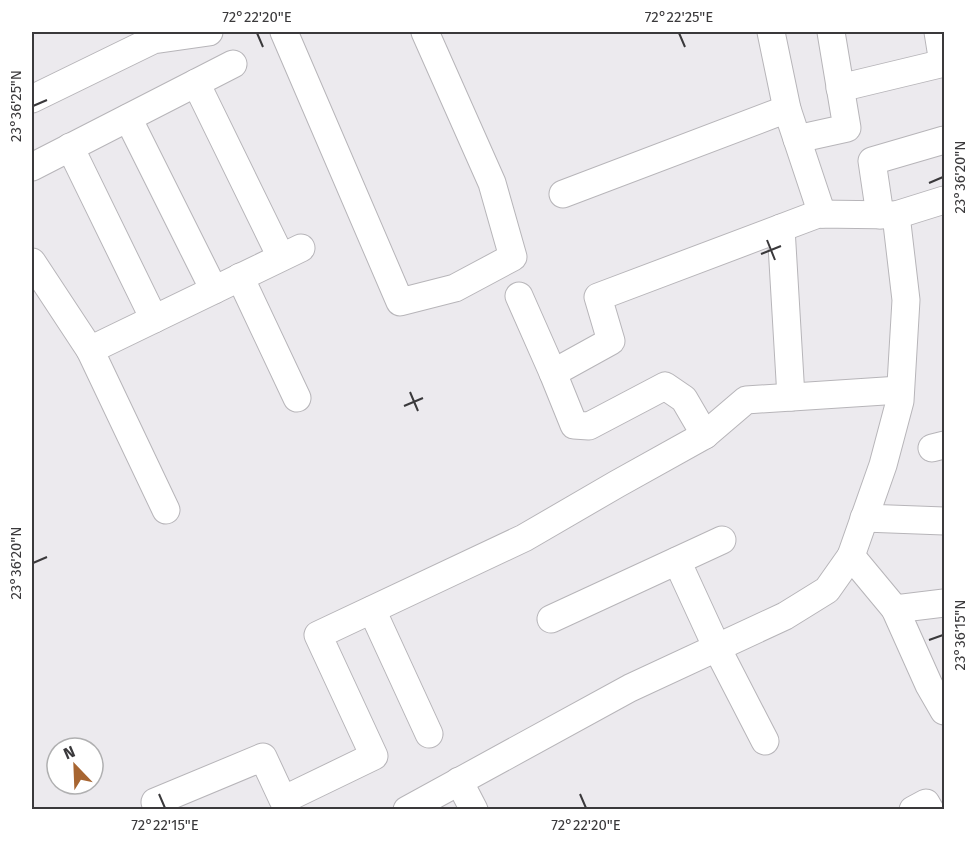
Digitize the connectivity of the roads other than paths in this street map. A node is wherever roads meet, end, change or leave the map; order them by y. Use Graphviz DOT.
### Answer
graph roads {
  1 [pos="209,32"];
  2 [pos="284,32"];
  3 [pos="424,32"];
  4 [pos="771,32"];
  5 [pos="831,32"];
  6 [pos="938,32"];
  7 [pos="171,34"];
  8 [pos="944,63"];
  9 [pos="233,64"];
  10 [pos="196,83"];
  11 [pos="840,88"];
  12 [pos="32,99"];
  13 [pos="787,109"];
  14 [pos="128,118"];
  15 [pos="797,138"];
  16 [pos="945,140"];
  17 [pos="70,147"];
  18 [pos="32,167"];
  19 [pos="562,194"];
  20 [pos="945,200"];
  21 [pos="822,214"];
  22 [pos="888,215"];
  23 [pos="781,228"];
  24 [pos="32,262"];
  25 [pos="240,277"];
  26 [pos="214,290"];
  27 [pos="519,297"];
  28 [pos="154,319"];
  29 [pos="90,350"];
  30 [pos="553,372"];
  31 [pos="900,390"];
  32 [pos="791,397"];
  33 [pos="297,398"];
  34 [pos="705,435"];
  35 [pos="166,510"];
  36 [pos="864,518"];
  37 [pos="945,521"];
  38 [pos="722,540"];
  39 [pos="851,556"];
  40 [pos="678,561"];
  41 [pos="945,603"];
  42 [pos="895,609"];
  43 [pos="372,610"];
  44 [pos="551,619"];
  45 [pos="717,648"];
  46 [pos="941,698"];
  47 [pos="429,735"];
  48 [pos="765,741"];
  49 [pos="459,781"];
  50 [pos="286,805"];
  51 [pos="157,810"];
  52 [pos="407,810"];
  53 [pos="474,810"];
  54 [pos="913,810"];
  55 [pos="930,810"];
  1 -- 7 [label="street"];
  2 -- 3 [label="street"];
  4 -- 13 [label="street"];
  5 -- 11 [label="street"];
  6 -- 8 [label="street"];
  7 -- 12 [label="street"];
  8 -- 11 [label="street"];
  9 -- 10 [label="street"];
  10 -- 14 [label="street"];
  10 -- 25 [label="street"];
  11 -- 15 [label="street"];
  13 -- 15 [label="street"];
  13 -- 19 [label="street"];
  14 -- 17 [label="street"];
  14 -- 26 [label="street"];
  15 -- 21 [label="street"];
  16 -- 22 [label="street"];
  17 -- 18 [label="street"];
  17 -- 28 [label="street"];
  20 -- 22 [label="street"];
  21 -- 22 [label="street"];
  21 -- 23 [label="street"];
  22 -- 31 [label="street"];
  23 -- 30 [label="street"];
  23 -- 32 [label="street"];
  24 -- 29 [label="street"];
  25 -- 26 [label="street"];
  25 -- 33 [label="street"];
  26 -- 28 [label="street"];
  27 -- 30 [label="street"];
  28 -- 29 [label="street"];
  29 -- 35 [label="street"];
  30 -- 34 [label="street"];
  31 -- 32 [label="street"];
  31 -- 36 [label="street"];
  32 -- 34 [label="street"];
  34 -- 43 [label="street"];
  36 -- 37 [label="street"];
  36 -- 39 [label="street"];
  38 -- 40 [label="street"];
  39 -- 42 [label="street"];
  39 -- 45 [label="street"];
  40 -- 44 [label="street"];
  40 -- 45 [label="street"];
  41 -- 42 [label="street"];
  42 -- 46 [label="street"];
  43 -- 47 [label="street"];
  43 -- 50 [label="street"];
  45 -- 48 [label="street"];
  45 -- 49 [label="street"];
  49 -- 52 [label="street"];
  49 -- 53 [label="street"];
  50 -- 51 [label="street"];
  54 -- 55 [label="street"];
}
